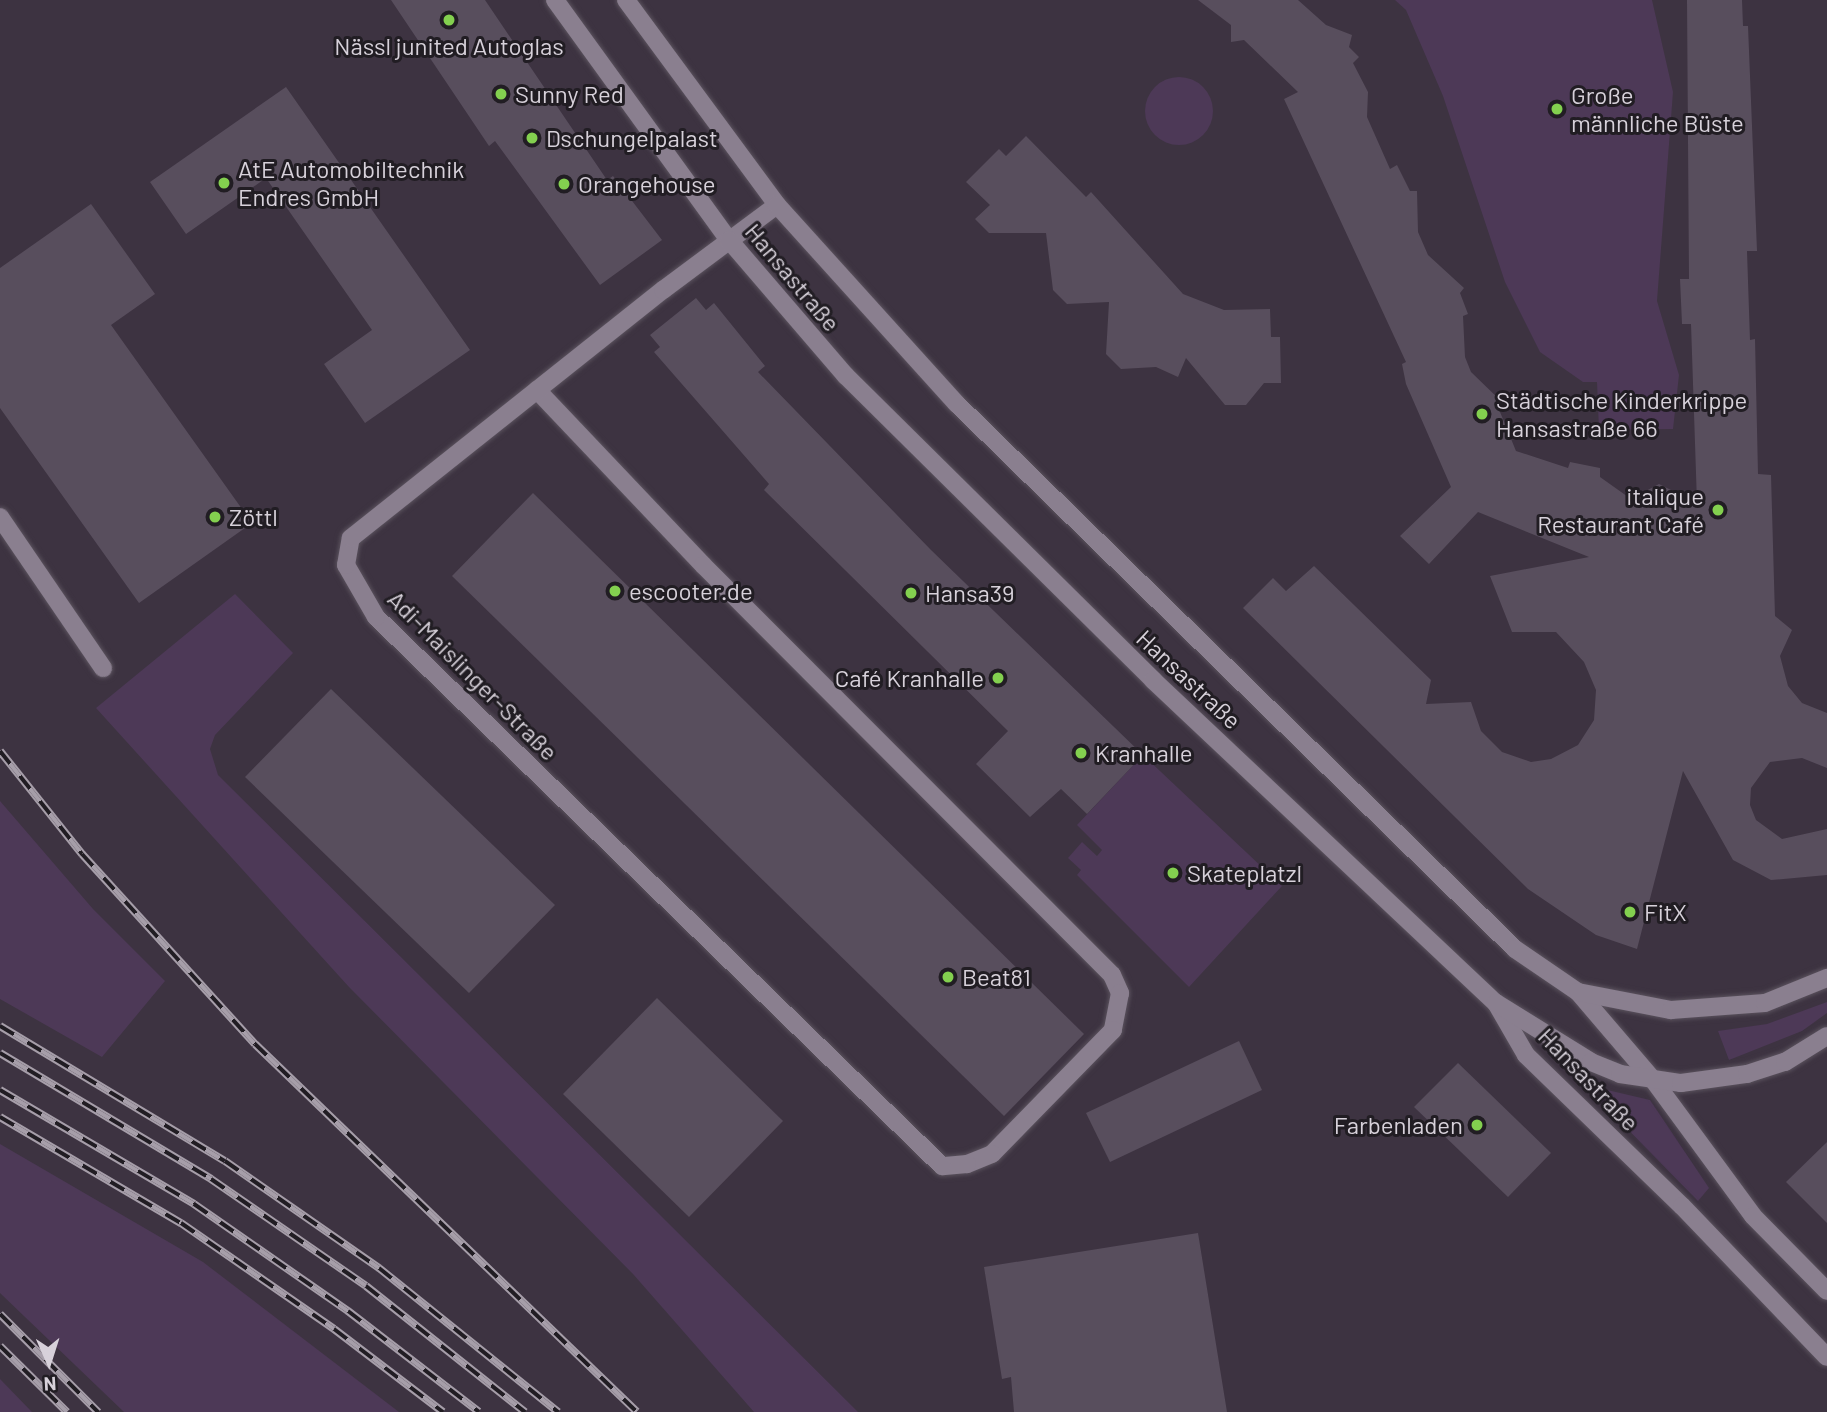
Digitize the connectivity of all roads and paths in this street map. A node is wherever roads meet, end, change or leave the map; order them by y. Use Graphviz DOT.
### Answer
graph roads {
  1 [pos="555,0"];
  2 [pos="626,0"];
  3 [pos="776,205"];
  4 [pos="729,240"];
  5 [pos="537,390"];
  6 [pos="0,517"];
  7 [pos="103,668"];
  8 [pos="1827,978"];
  9 [pos="1578,992"];
  10 [pos="1496,1003"];
  11 [pos="1827,1036"];
  12 [pos="1654,1081"];
  13 [pos="1827,1292"];
  14 [pos="1827,1357"];
  1 -- 4 [label="main road, Hansastraße"];
  2 -- 3 [label="main road, Hansastraße"];
  3 -- 4 [label="main road, Adi-Maislinger-Straße"];
  3 -- 9 [label="main road, Hansastraße"];
  4 -- 5 [label="main road, Adi-Maislinger-Straße"];
  4 -- 10 [label="main road, Hansastraße"];
  5 -- 5 [label="main road, Adi-Maislinger-Straße"];
  6 -- 7 [label="main road"];
  8 -- 9 [label="main road"];
  9 -- 12 [label="main road, Hansastraße"];
  10 -- 12 [label="main road"];
  10 -- 14 [label="main road, Hansastraße"];
  11 -- 12 [label="main road"];
  12 -- 13 [label="main road, Hansastraße"];
}
